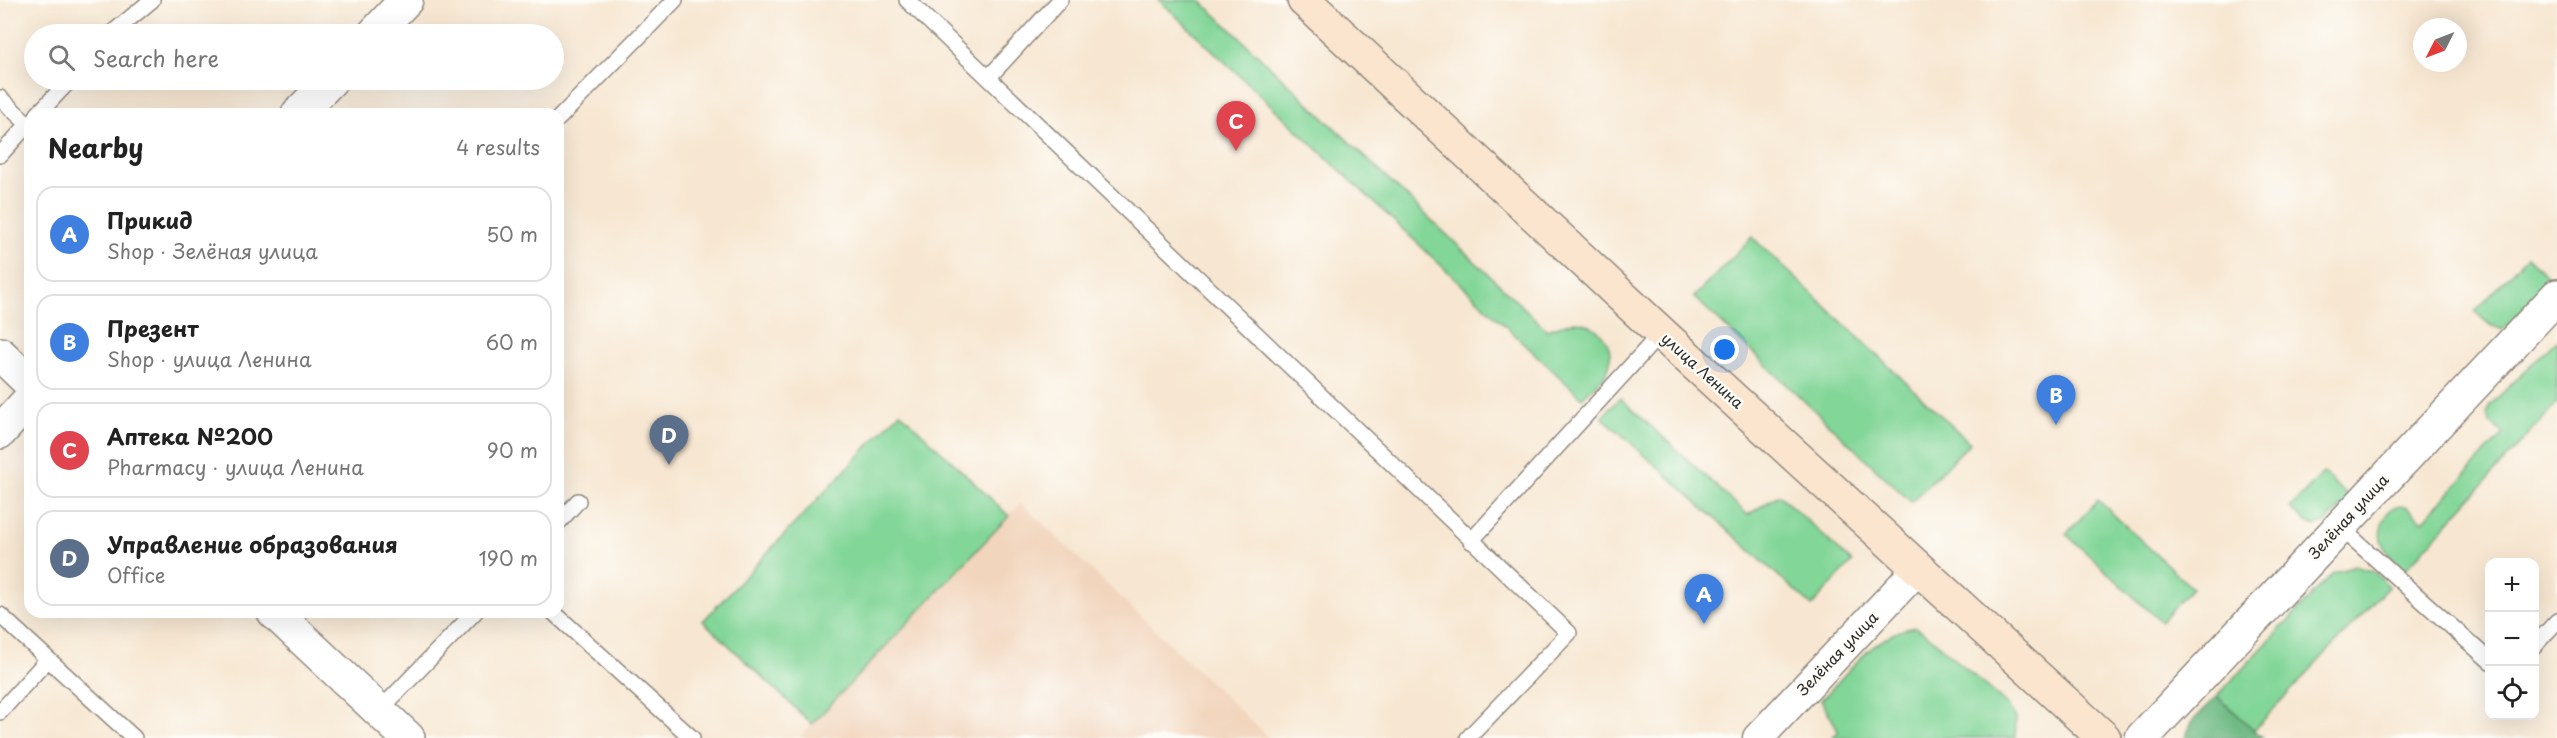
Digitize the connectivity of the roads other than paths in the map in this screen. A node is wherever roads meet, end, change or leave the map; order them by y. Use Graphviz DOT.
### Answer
graph roads {
  1 [pos="152,0"];
  2 [pos="675,0"];
  3 [pos="907,0"];
  4 [pos="1060,0"];
  5 [pos="1304,0"];
  6 [pos="399,3"];
  7 [pos="123,24"];
  8 [pos="382,24"];
  9 [pos="989,77"];
  10 [pos="60,90"];
  11 [pos="321,90"];
  12 [pos="0,98"];
  13 [pos="43,108"];
  14 [pos="304,108"];
  15 [pos="564,113"];
  16 [pos="24,114"];
  17 [pos="24,129"];
  18 [pos="0,155"];
  19 [pos="2557,296"];
  20 [pos="1661,333"];
  21 [pos="0,354"];
  22 [pos="24,377"];
  23 [pos="24,406"];
  24 [pos="0,432"];
  25 [pos="578,501"];
  26 [pos="564,516"];
  27 [pos="2340,527"];
  28 [pos="1471,541"];
  29 [pos="1918,569"];
  30 [pos="0,615"];
  31 [pos="280,618"];
  32 [pos="469,618"];
  33 [pos="561,618"];
  34 [pos="2557,621"];
  35 [pos="2539,641"];
  36 [pos="2485,657"];
  37 [pos="48,659"];
  38 [pos="379,711"];
  39 [pos="0,712"];
  40 [pos="404,737"];
  41 [pos="134,738"];
  42 [pos="692,738"];
  43 [pos="1468,738"];
  44 [pos="1758,738"];
  45 [pos="2104,738"];
  46 [pos="2142,738"];
  1 -- 7 [label="lane"];
  2 -- 15 [label="lane"];
  3 -- 9 [label="lane"];
  4 -- 9 [label="lane"];
  5 -- 20 [label="main road, улица Ленина"];
  6 -- 8 [label="street"];
  9 -- 28 [label="lane"];
  10 -- 13 [label="lane"];
  11 -- 14 [label="street"];
  12 -- 16 [label="lane"];
  17 -- 18 [label="lane"];
  19 -- 27 [label="street, Зелёная улица"];
  20 -- 28 [label="lane"];
  20 -- 29 [label="main road, улица Ленина"];
  21 -- 22 [label="street"];
  23 -- 24 [label="street"];
  25 -- 26 [label="lane"];
  27 -- 36 [label="lane"];
  27 -- 46 [label="street, Зелёная улица"];
  28 -- 43 [label="lane"];
  29 -- 44 [label="street, Зелёная улица"];
  29 -- 45 [label="main road, улица Ленина"];
  30 -- 37 [label="lane"];
  31 -- 38 [label="street"];
  32 -- 38 [label="lane"];
  33 -- 42 [label="lane"];
  34 -- 35 [label="lane"];
  37 -- 39 [label="lane"];
  37 -- 41 [label="lane"];
  38 -- 40 [label="street"];
}
